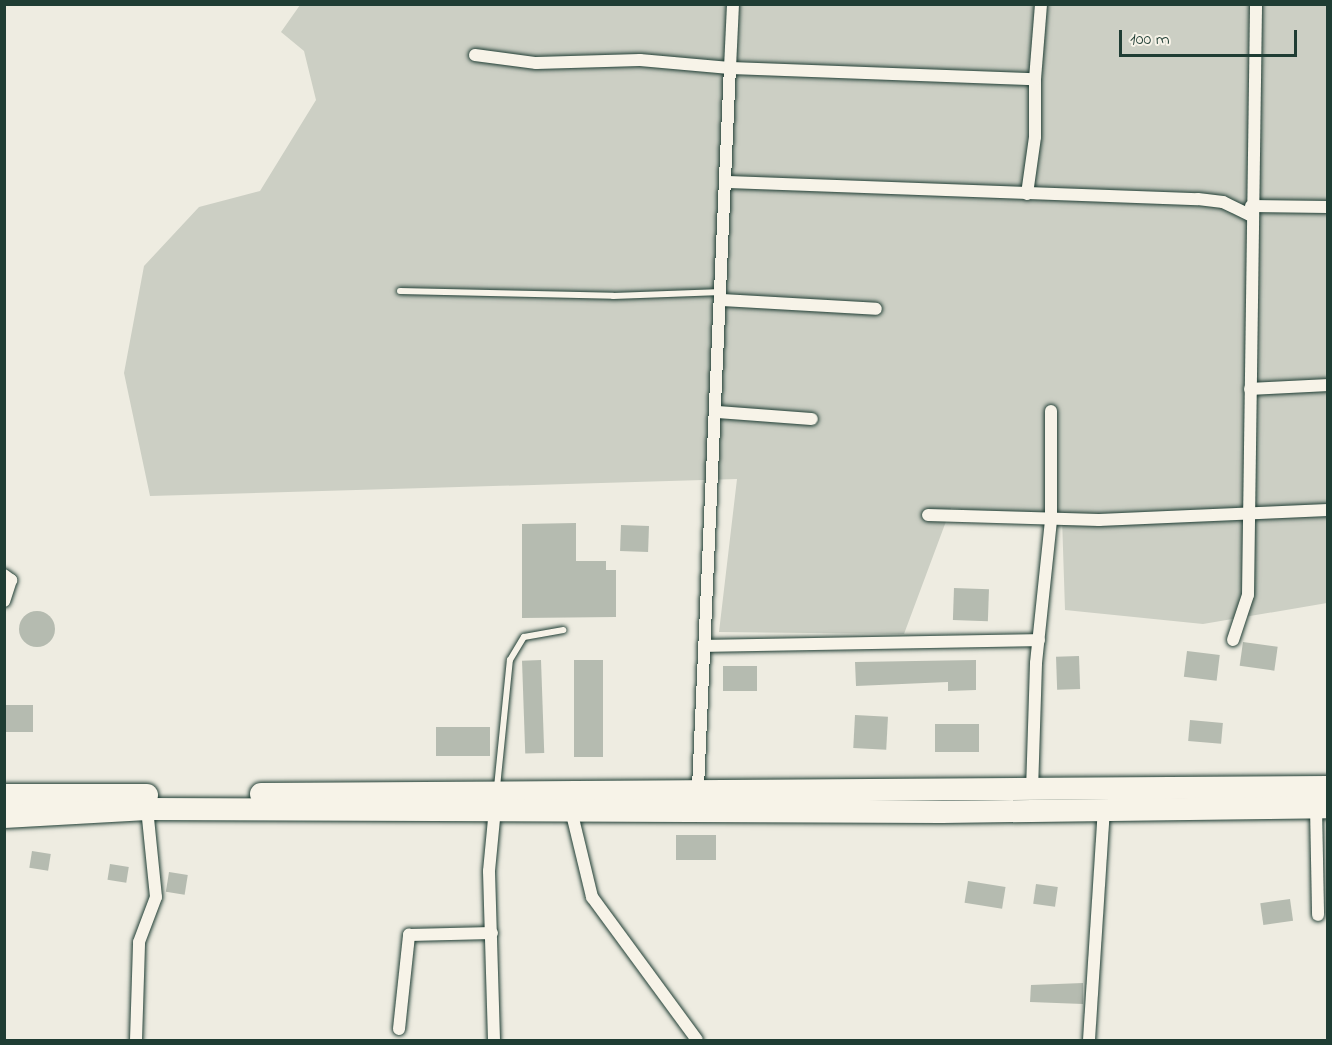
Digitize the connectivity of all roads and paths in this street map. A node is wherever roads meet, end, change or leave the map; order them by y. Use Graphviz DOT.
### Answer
graph roads {
  1 [pos="733,4"];
  2 [pos="1041,4"];
  3 [pos="1256,4"];
  4 [pos="475,55"];
  5 [pos="730,68"];
  6 [pos="1035,80"];
  7 [pos="728,182"];
  8 [pos="1027,194"];
  9 [pos="1328,207"];
  10 [pos="1251,210"];
  11 [pos="400,291"];
  12 [pos="723,296"];
  13 [pos="876,309"];
  14 [pos="1328,385"];
  15 [pos="1250,389"];
  16 [pos="1051,411"];
  17 [pos="717,412"];
  18 [pos="812,419"];
  19 [pos="1328,510"];
  20 [pos="1247,512"];
  21 [pos="928,515"];
  22 [pos="1051,520"];
  23 [pos="4,575"];
  24 [pos="4,601"];
  25 [pos="563,630"];
  26 [pos="1039,640"];
  27 [pos="1233,640"];
  28 [pos="705,645"];
  29 [pos="1328,787"];
  30 [pos="698,788"];
  31 [pos="1032,791"];
  32 [pos="4,795"];
  33 [pos="496,800"];
  34 [pos="569,800"];
  35 [pos="1322,807"];
  36 [pos="147,809"];
  37 [pos="1104,811"];
  38 [pos="4,816"];
  39 [pos="1318,915"];
  40 [pos="492,933"];
  41 [pos="399,1029"];
  42 [pos="136,1041"];
  43 [pos="494,1041"];
  44 [pos="697,1041"];
  45 [pos="1089,1041"];
  1 -- 5 [label="street"];
  2 -- 6 [label="street"];
  3 -- 10 [label="street"];
  4 -- 5 [label="street"];
  5 -- 6 [label="street"];
  5 -- 7 [label="street"];
  6 -- 8 [label="street"];
  7 -- 8 [label="street"];
  7 -- 12 [label="street"];
  8 -- 10 [label="street"];
  9 -- 10 [label="street"];
  10 -- 15 [label="street"];
  11 -- 12 [label="lane"];
  12 -- 13 [label="street"];
  12 -- 17 [label="street"];
  14 -- 15 [label="street"];
  15 -- 20 [label="street"];
  16 -- 22 [label="street"];
  17 -- 18 [label="street"];
  17 -- 28 [label="street"];
  19 -- 20 [label="street"];
  20 -- 22 [label="street"];
  20 -- 27 [label="street"];
  21 -- 22 [label="street"];
  22 -- 26 [label="street"];
  23 -- 24 [label="street"];
  25 -- 33 [label="lane"];
  26 -- 28 [label="street"];
  26 -- 31 [label="street"];
  28 -- 30 [label="street"];
  29 -- 31 [label="highway"];
  30 -- 31 [label="highway"];
  30 -- 34 [label="highway"];
  32 -- 33 [label="highway"];
  33 -- 34 [label="highway"];
  33 -- 36 [label="highway"];
  33 -- 40 [label="street"];
  34 -- 37 [label="highway"];
  34 -- 44 [label="street"];
  35 -- 37 [label="highway"];
  35 -- 39 [label="street"];
  36 -- 38 [label="highway"];
  36 -- 42 [label="street"];
  37 -- 45 [label="street"];
  40 -- 41 [label="street"];
  40 -- 43 [label="street"];
}
